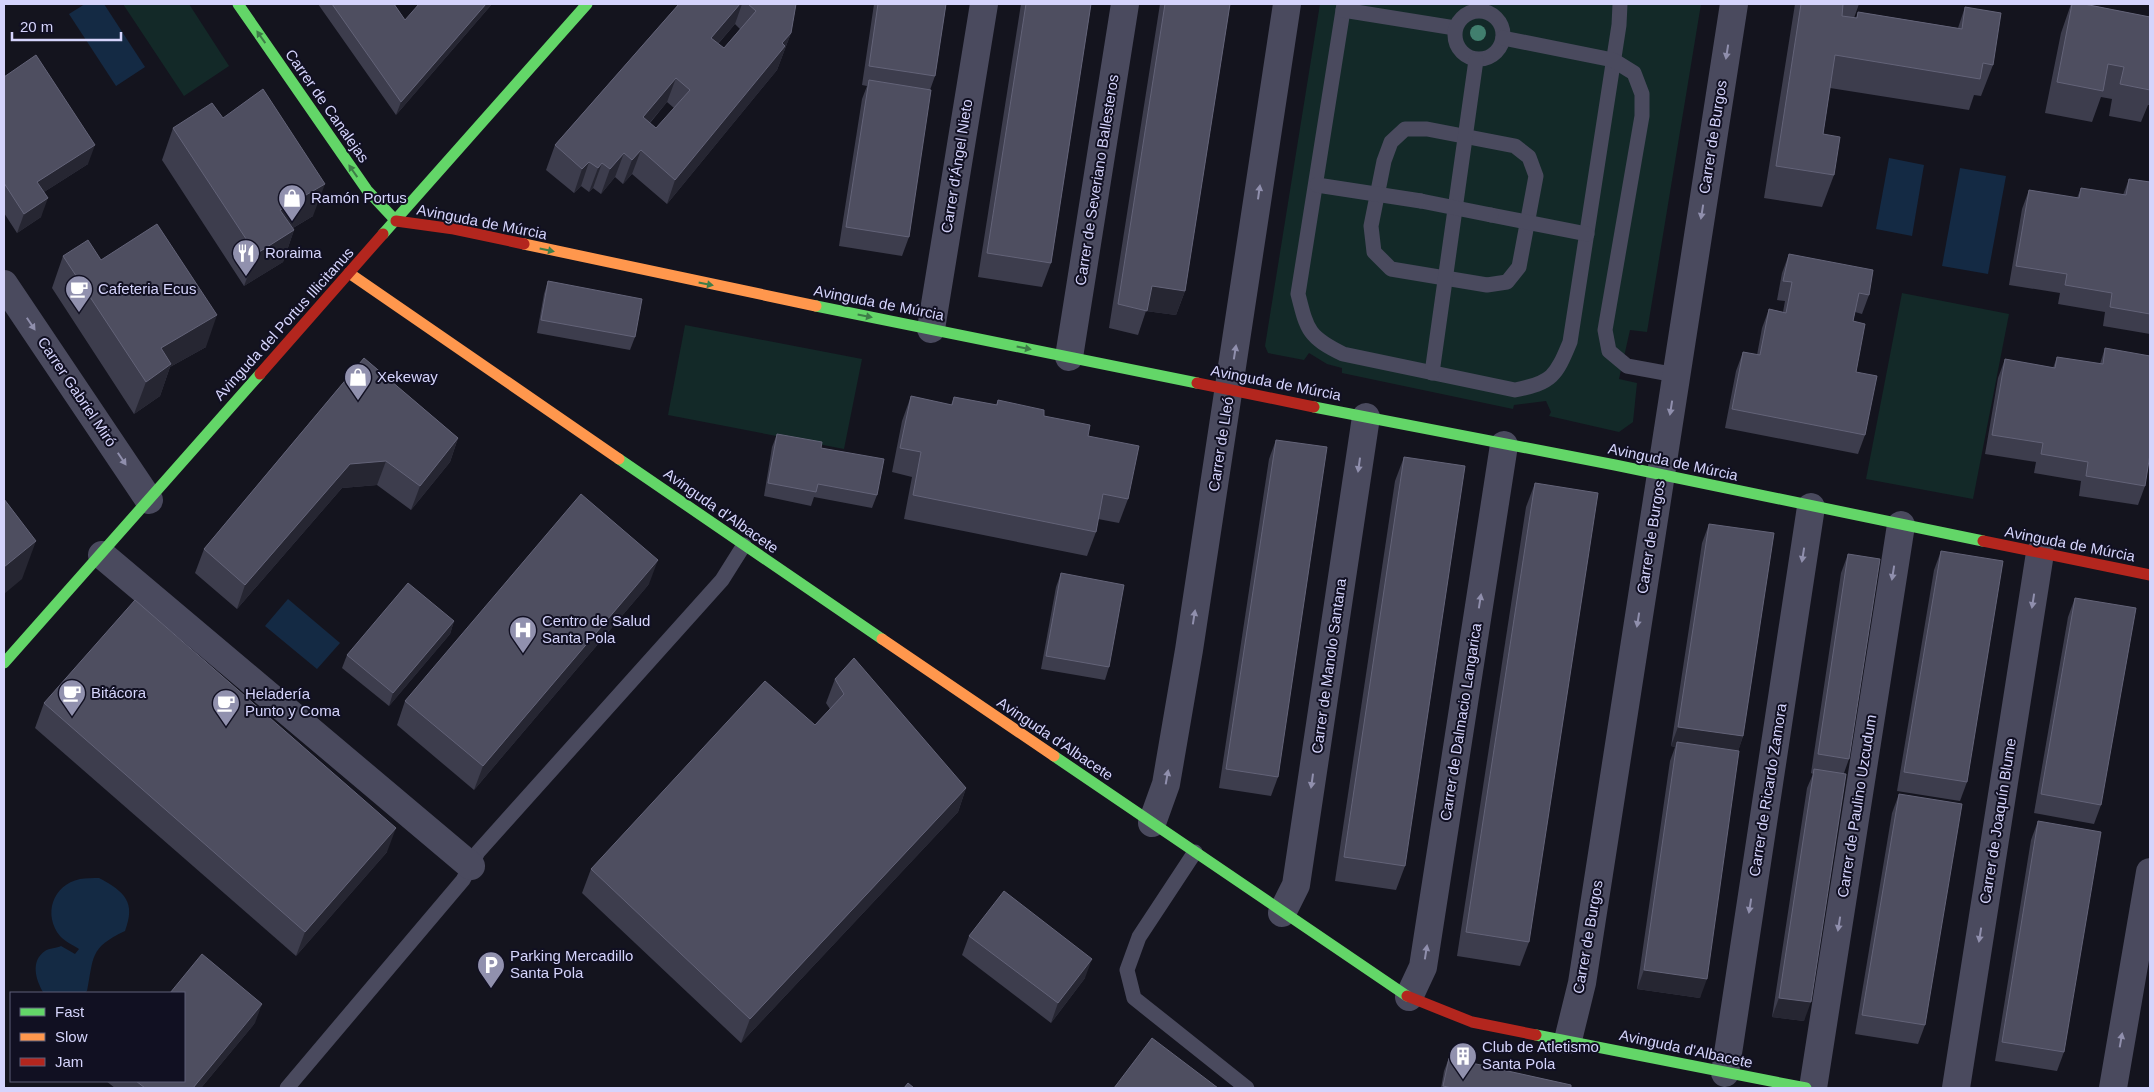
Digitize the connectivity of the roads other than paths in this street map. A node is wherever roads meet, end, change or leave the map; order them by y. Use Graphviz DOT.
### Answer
graph roads {
  1 [pos="238,4"];
  2 [pos="587,4"];
  3 [pos="984,4"];
  4 [pos="1125,4"];
  5 [pos="1286,4"];
  6 [pos="1620,4"];
  7 [pos="1734,4"];
  8 [pos="1344,7"];
  9 [pos="1483,7"];
  10 [pos="1455,28"];
  11 [pos="1504,38"];
  12 [pos="1476,60"];
  13 [pos="1613,60"];
  14 [pos="1464,137"];
  15 [pos="1317,185"];
  16 [pos="1376,194"];
  17 [pos="396,221"];
  18 [pos="1528,222"];
  19 [pos="1586,234"];
  20 [pos="350,273"];
  21 [pos="1445,278"];
  22 [pos="4,284"];
  23 [pos="931,329"];
  24 [pos="1069,357"];
  25 [pos="1432,373"];
  26 [pos="1676,375"];
  27 [pos="1229,390"];
  28 [pos="1366,417"];
  29 [pos="1504,445"];
  30 [pos="1660,475"];
  31 [pos="150,500"];
  32 [pos="1811,507"];
  33 [pos="1901,525"];
  34 [pos="744,545"];
  35 [pos="2040,553"];
  36 [pos="102,555"];
  37 [pos="2150,575"];
  38 [pos="4,663"];
  39 [pos="1152,823"];
  40 [pos="1195,852"];
  41 [pos="471,866"];
  42 [pos="2150,872"];
  43 [pos="1282,913"];
  44 [pos="1409,997"];
  45 [pos="1568,1040"];
  46 [pos="1725,1073"];
  47 [pos="287,1088"];
  48 [pos="1247,1088"];
  49 [pos="1806,1088"];
  50 [pos="1813,1088"];
  51 [pos="1956,1088"];
  52 [pos="2113,1088"];
  17 -- 1 [label="street, Carrer de Canalejas, one-way"];
  2 -- 17 [label="street, Avinguda del Portus Illicitanus"];
  3 -- 23 [label="street, Carrer d'Ángel Nieto"];
  4 -- 24 [label="street, Carrer de Severiano Ballesteros"];
  27 -- 5 [label="street, Carrer de Lleó, one-way"];
  6 -- 13 [label="lane"];
  7 -- 26 [label="street, Carrer de Burgos, one-way"];
  8 -- 10 [label="lane"];
  8 -- 15 [label="lane"];
  9 -- 10 [label="lane"];
  9 -- 11 [label="lane"];
  10 -- 12 [label="lane"];
  11 -- 12 [label="lane"];
  11 -- 13 [label="lane"];
  12 -- 14 [label="lane"];
  13 -- 19 [label="lane"];
  13 -- 26 [label="lane"];
  14 -- 16 [label="lane"];
  14 -- 18 [label="lane"];
  14 -- 21 [label="lane"];
  15 -- 16 [label="lane"];
  15 -- 25 [label="lane"];
  16 -- 18 [label="lane, bridge"];
  16 -- 21 [label="lane"];
  17 -- 20 [label="street, Avinguda del Portus Illicitanus"];
  17 -- 23 [label="street, Avinguda de Múrcia, one-way"];
  18 -- 19 [label="lane"];
  18 -- 21 [label="lane"];
  19 -- 25 [label="lane"];
  20 -- 31 [label="street, Avinguda del Portus Illicitanus"];
  20 -- 34 [label="street, Avinguda d'Albacete"];
  21 -- 25 [label="lane"];
  22 -- 31 [label="street, Carrer Gabriel Miró, one-way"];
  23 -- 24 [label="street, Avinguda de Múrcia, one-way"];
  24 -- 27 [label="street, Avinguda de Múrcia"];
  26 -- 30 [label="street, Carrer de Burgos, one-way"];
  27 -- 28 [label="street, Avinguda de Múrcia"];
  39 -- 27 [label="street, Carrer de Lleó, one-way"];
  28 -- 29 [label="street, Avinguda de Múrcia"];
  28 -- 43 [label="street, Carrer de Manolo Santana, one-way"];
  29 -- 30 [label="street, Avinguda de Múrcia"];
  44 -- 29 [label="street, Carrer de Dalmacio Langarica, one-way"];
  30 -- 32 [label="street, Avinguda de Múrcia"];
  30 -- 45 [label="street, Carrer de Burgos, one-way"];
  31 -- 36 [label="street, Avinguda del Portus Illicitanus"];
  32 -- 33 [label="street, Avinguda de Múrcia"];
  32 -- 46 [label="street, Carrer de Ricardo Zamora, one-way"];
  33 -- 35 [label="street, Avinguda de Múrcia"];
  33 -- 50 [label="street, Carrer de Paulino Uzcudum, one-way"];
  34 -- 39 [label="street, Avinguda d'Albacete"];
  34 -- 41 [label="lane"];
  35 -- 37 [label="street, Avinguda de Múrcia"];
  35 -- 51 [label="street, Carrer de Joaquín Blume, one-way"];
  36 -- 38 [label="street, Avinguda del Portus Illicitanus"];
  36 -- 41 [label="street"];
  39 -- 40 [label="street, Avinguda d'Albacete"];
  40 -- 43 [label="street, Avinguda d'Albacete"];
  40 -- 48 [label="lane"];
  41 -- 47 [label="lane"];
  52 -- 42 [label="street, one-way"];
  43 -- 44 [label="street, Avinguda d'Albacete"];
  44 -- 45 [label="street, Avinguda d'Albacete"];
  45 -- 46 [label="street, Avinguda d'Albacete"];
  46 -- 49 [label="street, Avinguda d'Albacete"];
}
